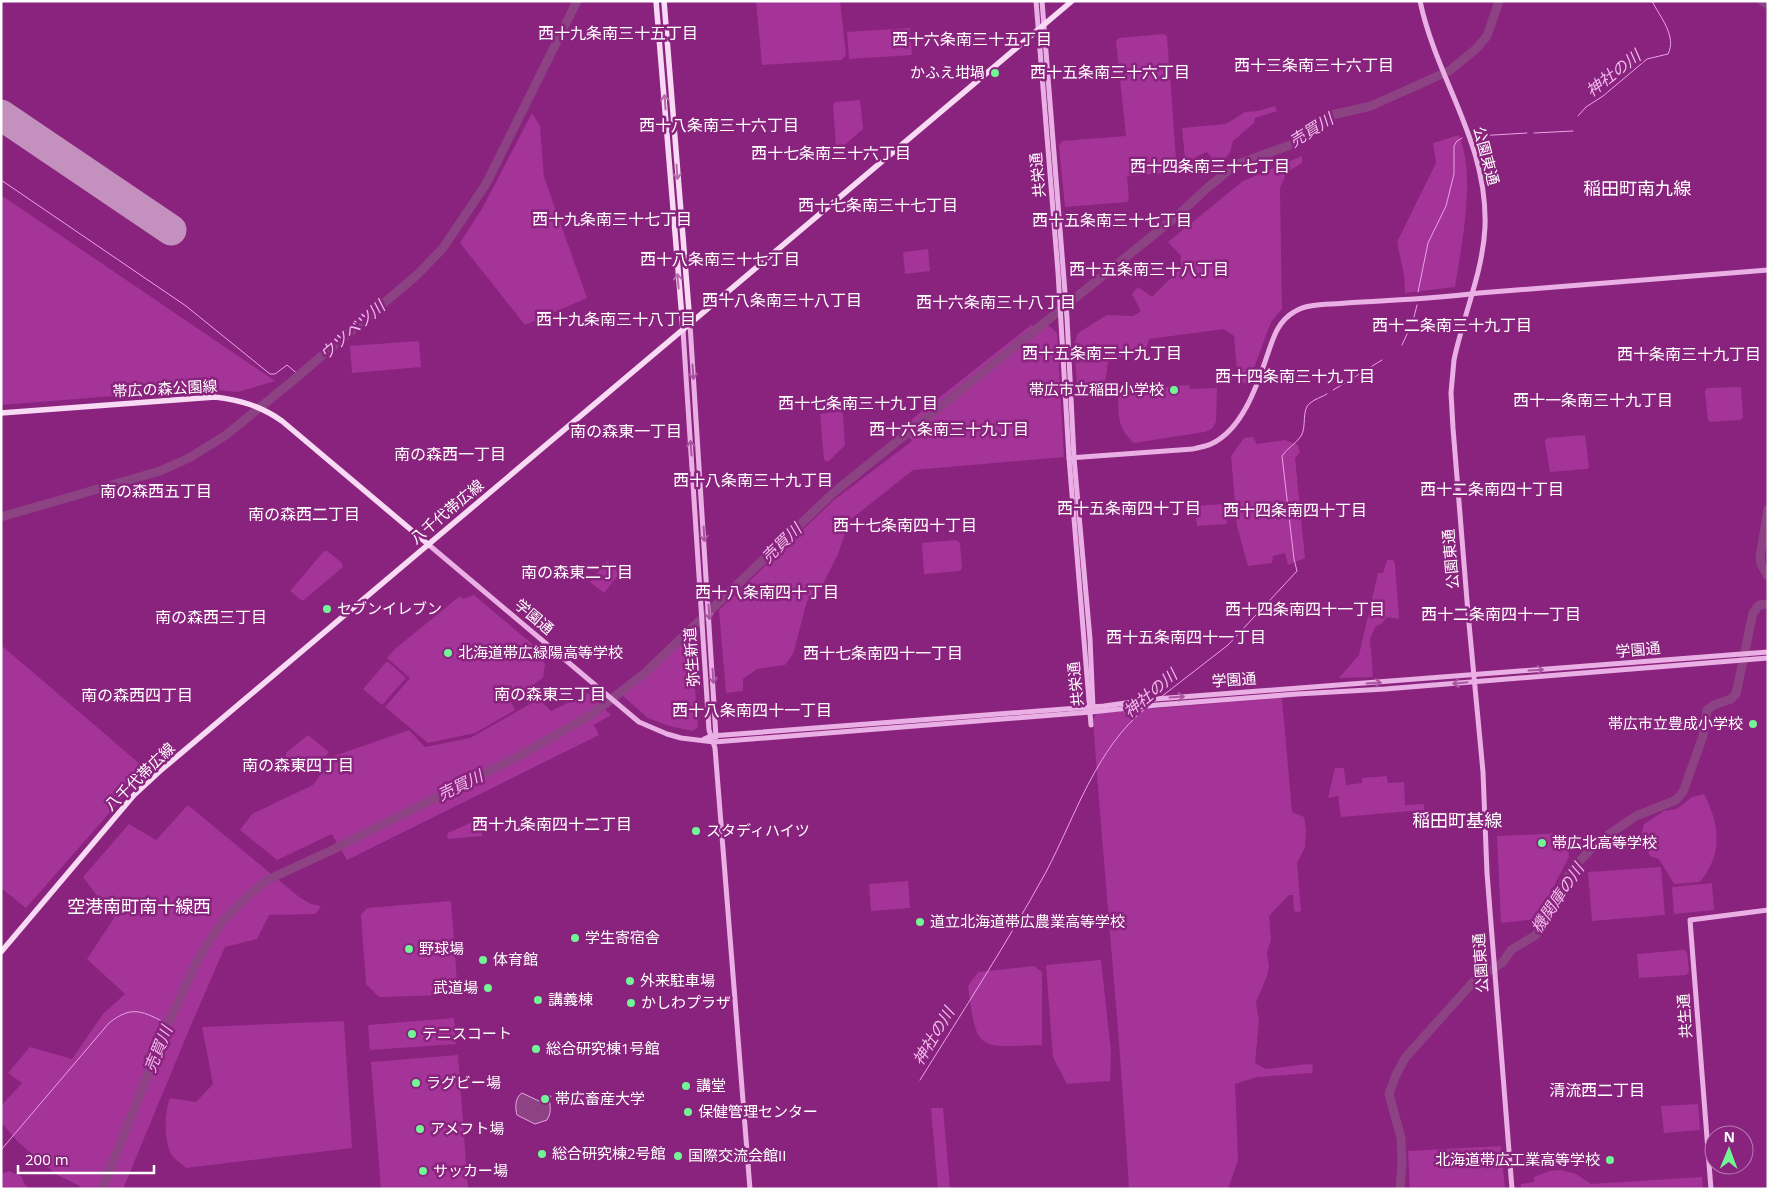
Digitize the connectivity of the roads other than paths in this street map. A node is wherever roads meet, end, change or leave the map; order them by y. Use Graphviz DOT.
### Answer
graph roads {
  1 [pos="656,1"];
  2 [pos="664,1"];
  3 [pos="1036,1"];
  4 [pos="1042,1"];
  5 [pos="1072,1"];
  6 [pos="1420,1"];
  7 [pos="1041,28"];
  8 [pos="1768,270"];
  9 [pos="1472,294"];
  10 [pos="690,324"];
  11 [pos="683,330"];
  12 [pos="1,413"];
  13 [pos="1072,458"];
  14 [pos="429,545"];
  15 [pos="1768,652"];
  16 [pos="1736,657"];
  17 [pos="1768,658"];
  18 [pos="1474,673"];
  19 [pos="1475,681"];
  20 [pos="1091,708"];
  21 [pos="1091,725"];
  22 [pos="714,736"];
  23 [pos="704,739"];
  24 [pos="714,742"];
  25 [pos="1768,910"];
  26 [pos="1,952"];
  27 [pos="750,1189"];
  28 [pos="1512,1189"];
  29 [pos="1712,1189"];
  11 -- 1 [label="main road, one-way"];
  2 -- 10 [label="main road, one-way"];
  3 -- 7 [label="street, 共栄通"];
  4 -- 7 [label="street, 共栄通"];
  5 -- 7 [label="main road"];
  6 -- 9 [label="street, 公園東通"];
  7 -- 10 [label="main road"];
  7 -- 13 [label="street, 共栄通"];
  7 -- 13 [label="street, 共栄通"];
  8 -- 9 [label="street"];
  9 -- 13 [label="street"];
  9 -- 18 [label="street, 公園東通"];
  10 -- 11 [label="main road"];
  10 -- 22 [label="street, 弥生新道, one-way"];
  11 -- 14 [label="main road, 八千代帯広線"];
  22 -- 11 [label="street, 弥生新道, one-way"];
  12 -- 14 [label="main road, 帯広の森公園線"];
  13 -- 20 [label="street, 共栄通"];
  14 -- 23 [label="street, 学園通"];
  14 -- 26 [label="main road, 八千代帯広線"];
  15 -- 16 [label="street, 学園通"];
  16 -- 17 [label="street, 学園通"];
  18 -- 16 [label="street, 学園通, one-way"];
  16 -- 19 [label="street, 学園通"];
  18 -- 19 [label="street, 公園東通"];
  20 -- 18 [label="street, 学園通, one-way"];
  19 -- 20 [label="street, 学園通, one-way"];
  19 -- 28 [label="street, 公園東通"];
  20 -- 21 [label="street, 共栄通"];
  20 -- 22 [label="street, 学園通"];
  20 -- 24 [label="street, 学園通"];
  22 -- 23 [label="street, 学園通"];
  22 -- 24 [label="street, 弥生新道"];
  23 -- 24 [label="street, 学園通"];
  24 -- 27 [label="street"];
  25 -- 29 [label="street, 共生通"];
}
